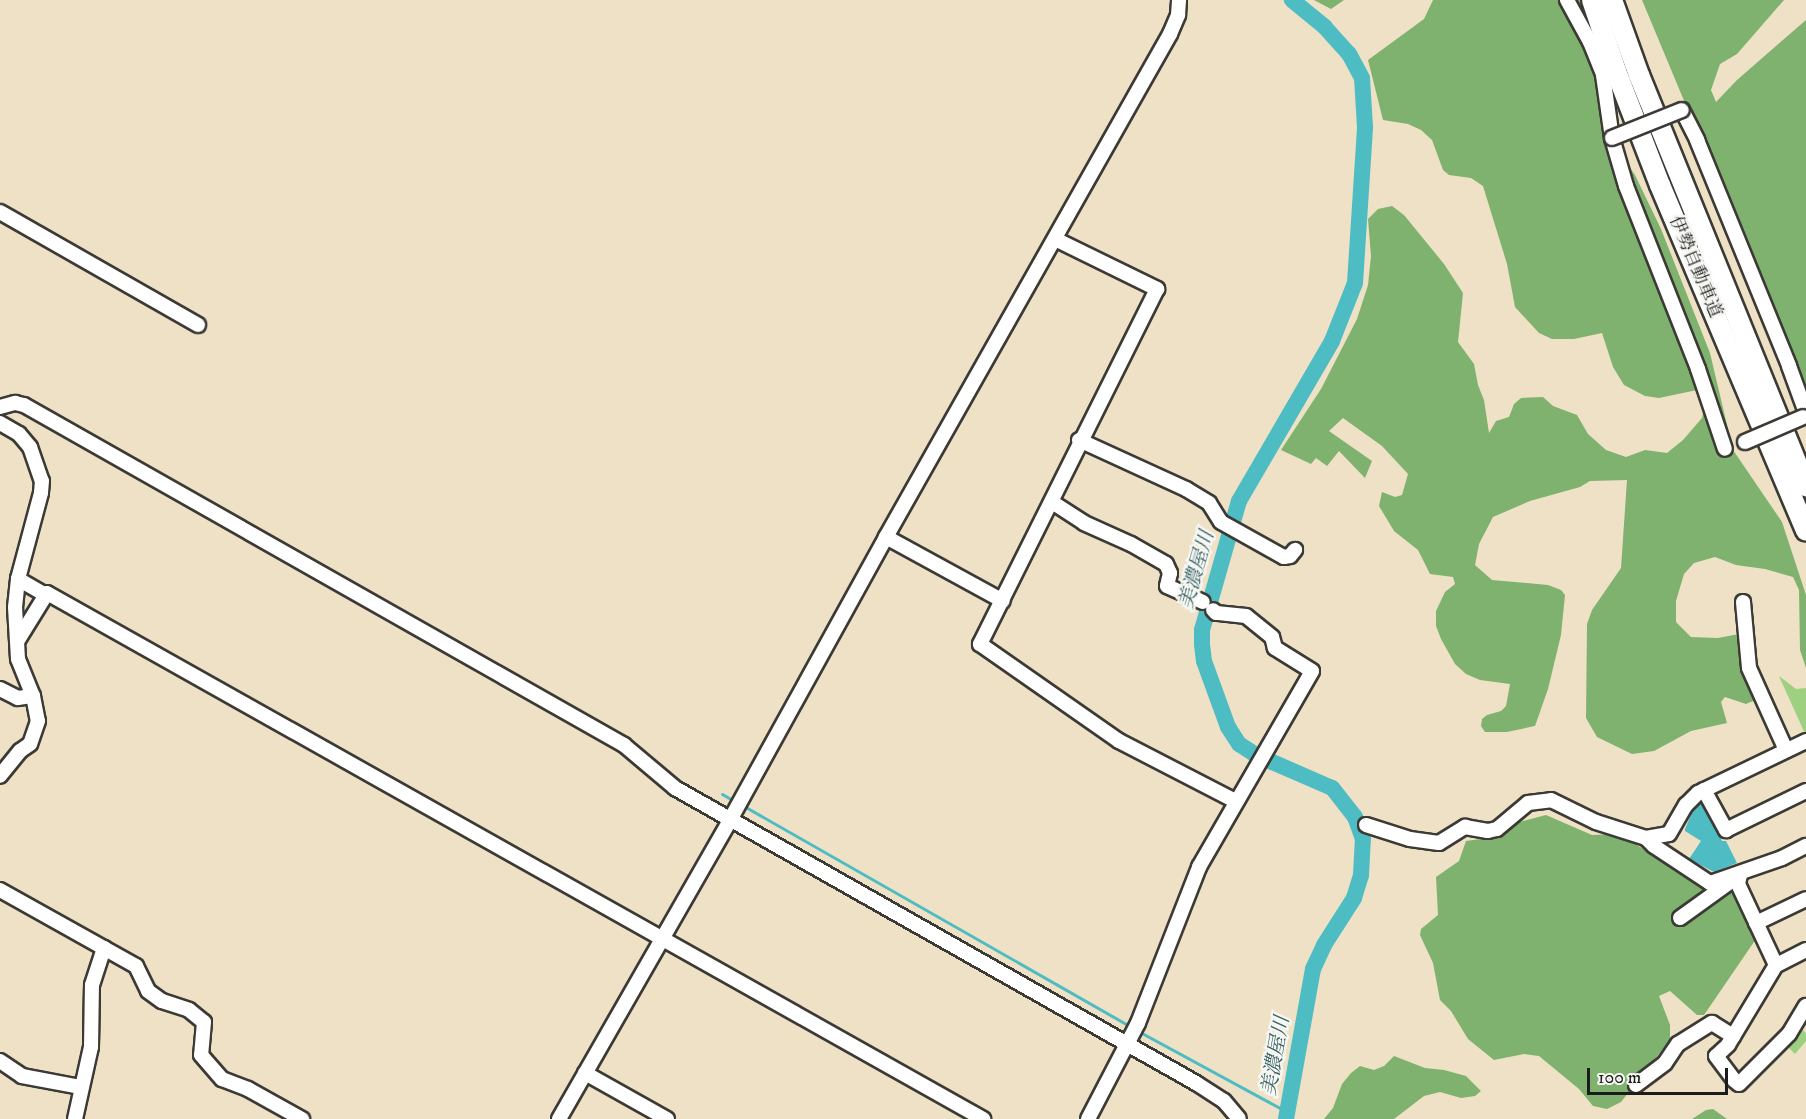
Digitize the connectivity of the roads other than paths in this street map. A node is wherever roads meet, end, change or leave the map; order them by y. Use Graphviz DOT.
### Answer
graph roads {
  1 [pos="1567,0"];
  2 [pos="1592,0"];
  3 [pos="1612,0"];
  4 [pos="1181,2"];
  5 [pos="1612,138"];
  6 [pos="0,212"];
  7 [pos="1054,239"];
  8 [pos="198,324"];
  9 [pos="0,407"];
  10 [pos="0,423"];
  11 [pos="1079,440"];
  12 [pos="1745,442"];
  13 [pos="1725,449"];
  14 [pos="1806,486"];
  15 [pos="1052,502"];
  16 [pos="1806,530"];
  17 [pos="886,537"];
  18 [pos="1295,550"];
  19 [pos="18,579"];
  20 [pos="46,595"];
  21 [pos="1003,601"];
  22 [pos="1743,602"];
  23 [pos="18,640"];
  24 [pos="0,688"];
  25 [pos="33,696"];
  26 [pos="1806,741"];
  27 [pos="1786,750"];
  28 [pos="0,776"];
  29 [pos="1704,790"];
  30 [pos="1806,791"];
  31 [pos="1235,801"];
  32 [pos="730,820"];
  33 [pos="1366,825"];
  34 [pos="1646,838"];
  35 [pos="1806,846"];
  36 [pos="1743,873"];
  37 [pos="0,890"];
  38 [pos="1806,899"];
  39 [pos="1680,918"];
  40 [pos="1756,923"];
  41 [pos="660,940"];
  42 [pos="104,948"];
  43 [pos="1806,950"];
  44 [pos="1776,965"];
  45 [pos="1806,1006"];
  46 [pos="1733,1036"];
  47 [pos="1126,1045"];
  48 [pos="0,1060"];
  49 [pos="585,1073"];
  50 [pos="1636,1085"];
  51 [pos="81,1088"];
  52 [pos="75,1119"];
  53 [pos="302,1119"];
  54 [pos="559,1119"];
  55 [pos="667,1119"];
  56 [pos="983,1119"];
  57 [pos="1088,1119"];
  58 [pos="1239,1119"];
  1 -- 5 [label="street"];
  2 -- 16 [label="highway, 伊勢自動車道"];
  3 -- 14 [label="highway, 伊勢自動車道"];
  4 -- 7 [label="street"];
  5 -- 12 [label="street, bridge"];
  5 -- 13 [label="street"];
  6 -- 8 [label="street"];
  7 -- 11 [label="street"];
  7 -- 17 [label="street"];
  9 -- 32 [label="street"];
  10 -- 19 [label="street"];
  11 -- 15 [label="street"];
  11 -- 18 [label="street"];
  15 -- 21 [label="street"];
  15 -- 31 [label="street"];
  17 -- 21 [label="street"];
  17 -- 32 [label="street"];
  19 -- 20 [label="street"];
  19 -- 23 [label="street"];
  20 -- 23 [label="street"];
  20 -- 41 [label="street"];
  21 -- 31 [label="street"];
  22 -- 27 [label="street"];
  23 -- 25 [label="street"];
  24 -- 25 [label="street"];
  25 -- 28 [label="street"];
  26 -- 27 [label="street"];
  27 -- 29 [label="street"];
  29 -- 30 [label="street"];
  29 -- 34 [label="street"];
  31 -- 47 [label="street"];
  32 -- 41 [label="street"];
  32 -- 47 [label="street"];
  33 -- 34 [label="street"];
  34 -- 36 [label="street"];
  35 -- 36 [label="street"];
  36 -- 39 [label="street"];
  36 -- 40 [label="street"];
  37 -- 42 [label="street"];
  38 -- 40 [label="street"];
  40 -- 44 [label="street"];
  41 -- 49 [label="street"];
  41 -- 56 [label="street"];
  42 -- 51 [label="street"];
  42 -- 53 [label="street"];
  43 -- 44 [label="street"];
  44 -- 46 [label="street"];
  45 -- 46 [label="street"];
  46 -- 50 [label="street"];
  47 -- 57 [label="street"];
  47 -- 58 [label="street"];
  48 -- 51 [label="street"];
  49 -- 54 [label="street"];
  49 -- 55 [label="street"];
  51 -- 52 [label="street"];
}
